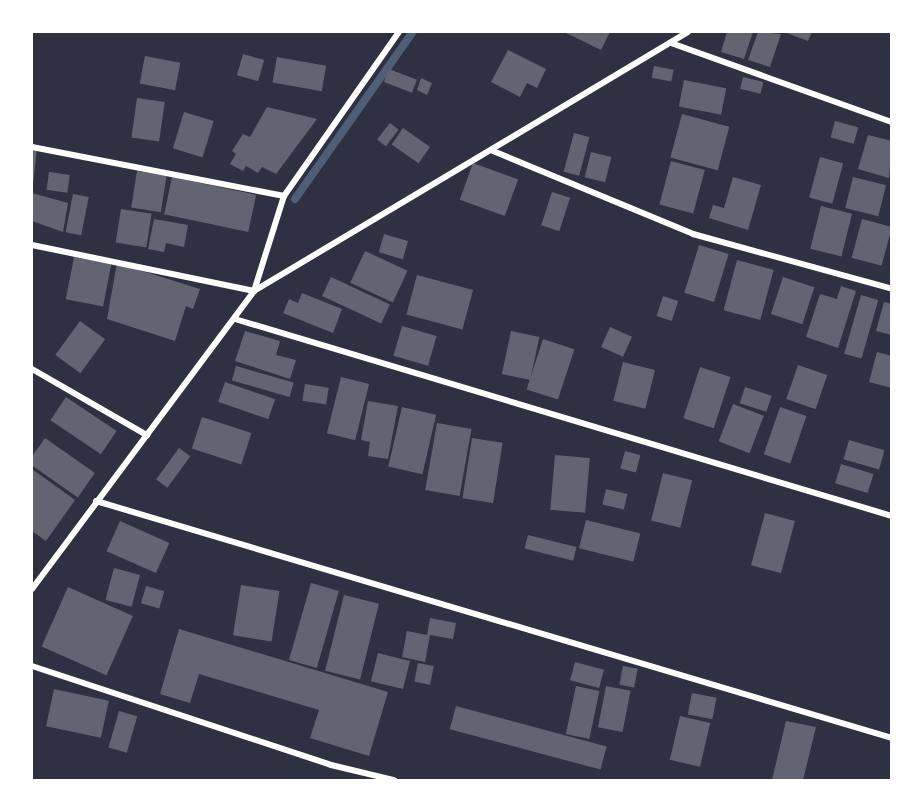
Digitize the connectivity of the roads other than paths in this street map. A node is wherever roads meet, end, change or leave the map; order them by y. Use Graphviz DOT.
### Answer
graph roads {
  1 [pos="399,32"];
  2 [pos="688,32"];
  3 [pos="671,43"];
  4 [pos="891,122"];
  5 [pos="32,147"];
  6 [pos="493,151"];
  7 [pos="284,196"];
  8 [pos="32,245"];
  9 [pos="891,289"];
  10 [pos="254,291"];
  11 [pos="235,320"];
  12 [pos="32,369"];
  13 [pos="147,435"];
  14 [pos="96,501"];
  15 [pos="891,516"];
  16 [pos="32,590"];
  17 [pos="32,666"];
  18 [pos="891,738"];
  19 [pos="394,780"];
  1 -- 7 [label="street"];
  2 -- 3 [label="street"];
  3 -- 4 [label="street"];
  3 -- 6 [label="street"];
  5 -- 7 [label="street"];
  6 -- 9 [label="street"];
  6 -- 10 [label="street"];
  7 -- 10 [label="street"];
  8 -- 10 [label="street"];
  10 -- 11 [label="street"];
  11 -- 13 [label="street"];
  11 -- 15 [label="street"];
  12 -- 13 [label="street"];
  13 -- 14 [label="street"];
  14 -- 16 [label="street"];
  14 -- 18 [label="street"];
  17 -- 19 [label="street"];
}
